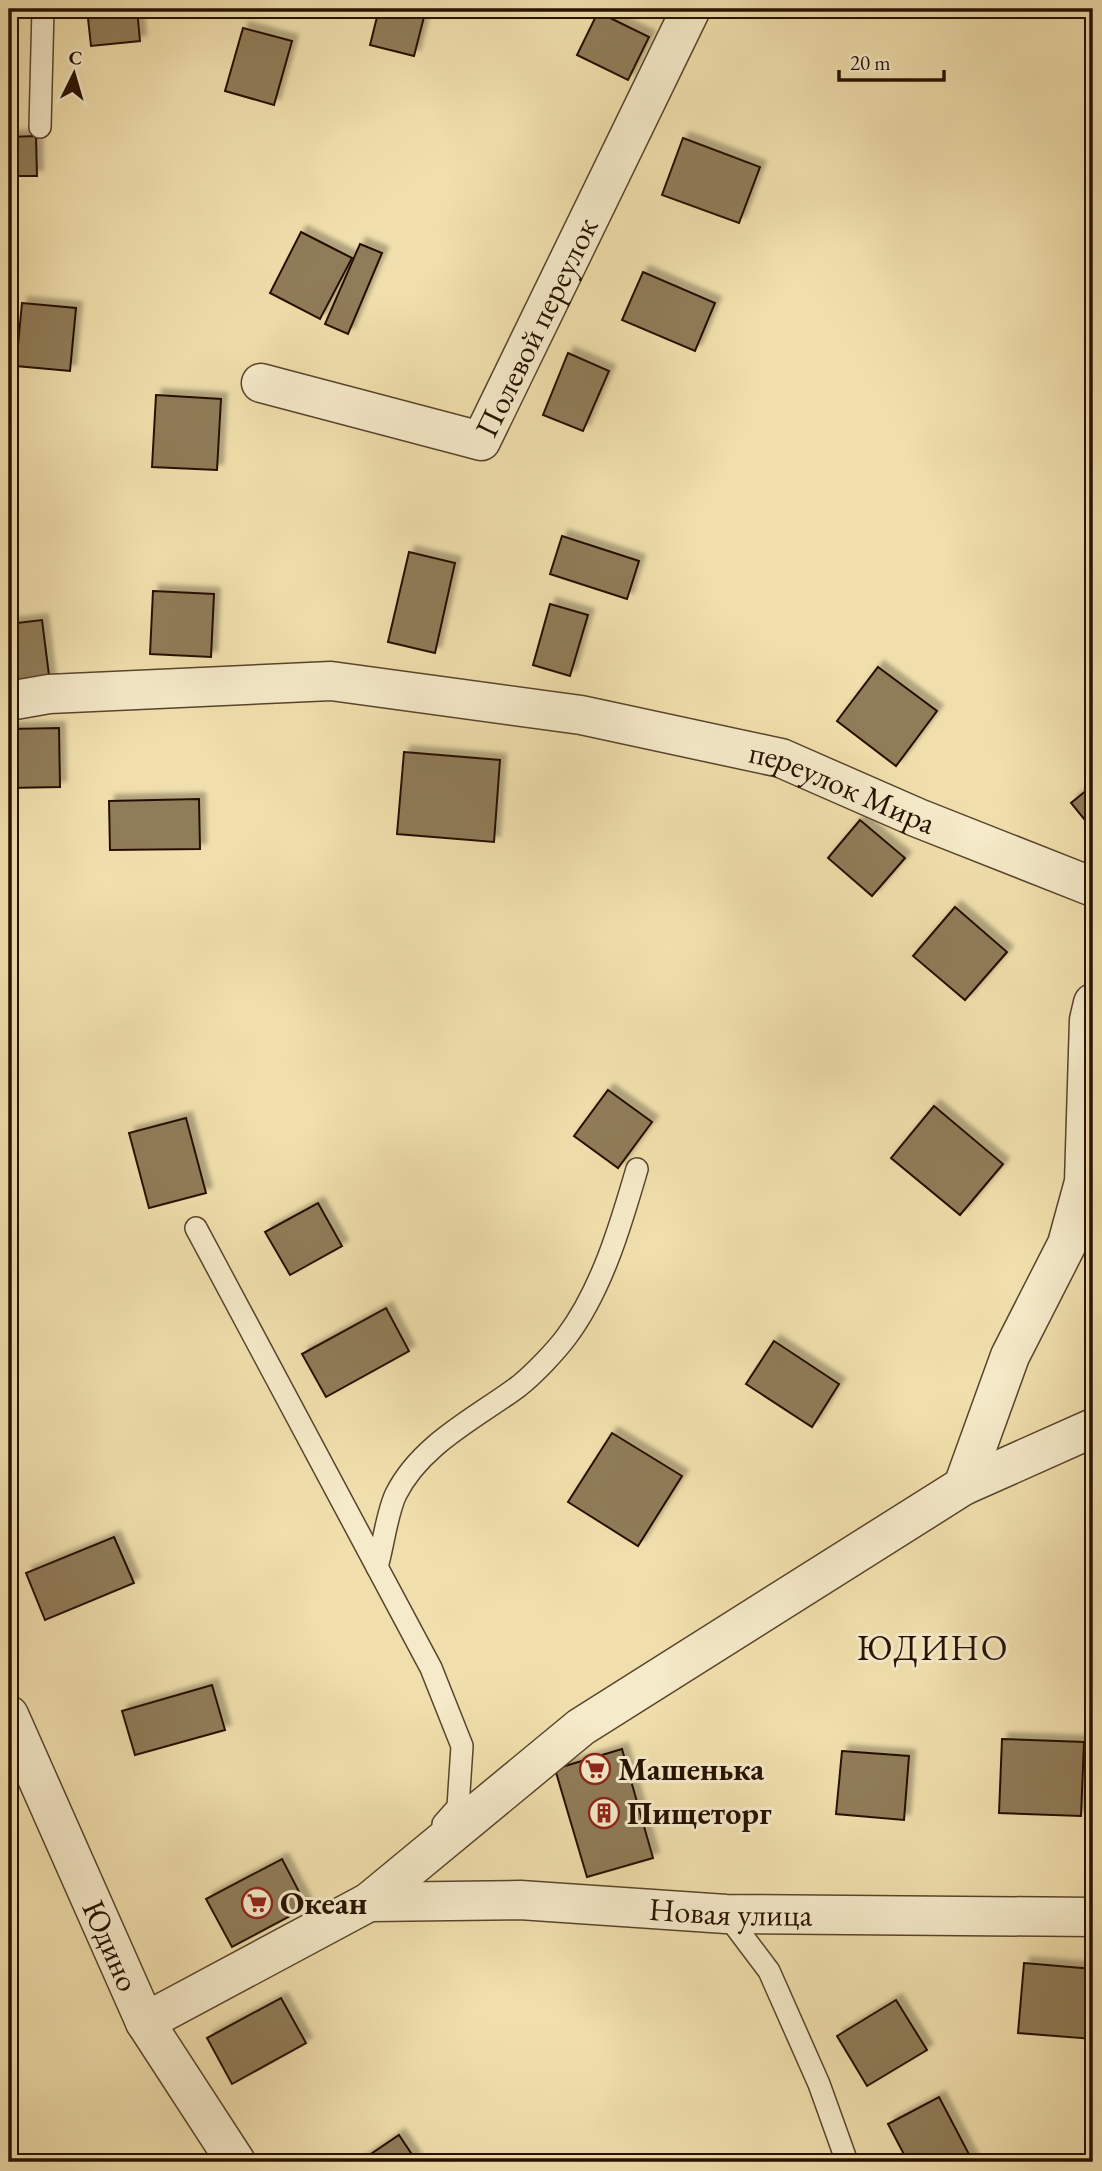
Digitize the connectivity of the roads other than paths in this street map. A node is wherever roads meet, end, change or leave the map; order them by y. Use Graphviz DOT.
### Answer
graph roads {
  1 [pos="43,9"];
  2 [pos="691,9"];
  3 [pos="40,127"];
  4 [pos="261,383"];
  5 [pos="9,701"];
  6 [pos="1093,887"];
  7 [pos="1093,1003"];
  8 [pos="638,1169"];
  9 [pos="196,1228"];
  10 [pos="1093,1428"];
  11 [pos="963,1486"];
  12 [pos="377,1567"];
  13 [pos="9,1716"];
  14 [pos="369,1902"];
  15 [pos="726,1914"];
  16 [pos="1093,1917"];
  17 [pos="145,2022"];
  18 [pos="236,2162"];
  19 [pos="847,2162"];
  1 -- 3 [label="lane"];
  2 -- 4 [label="street, Полевой переулок"];
  5 -- 6 [label="street, переулок Мира"];
  7 -- 11 [label="street"];
  8 -- 12 [label="lane"];
  9 -- 12 [label="lane"];
  10 -- 11 [label="street"];
  11 -- 14 [label="street"];
  12 -- 14 [label="lane"];
  13 -- 17 [label="street, Юдино"];
  14 -- 15 [label="street, Новая улица"];
  14 -- 17 [label="street"];
  15 -- 16 [label="street, Новая улица"];
  15 -- 19 [label="lane"];
  17 -- 18 [label="street, Юдино"];
}
